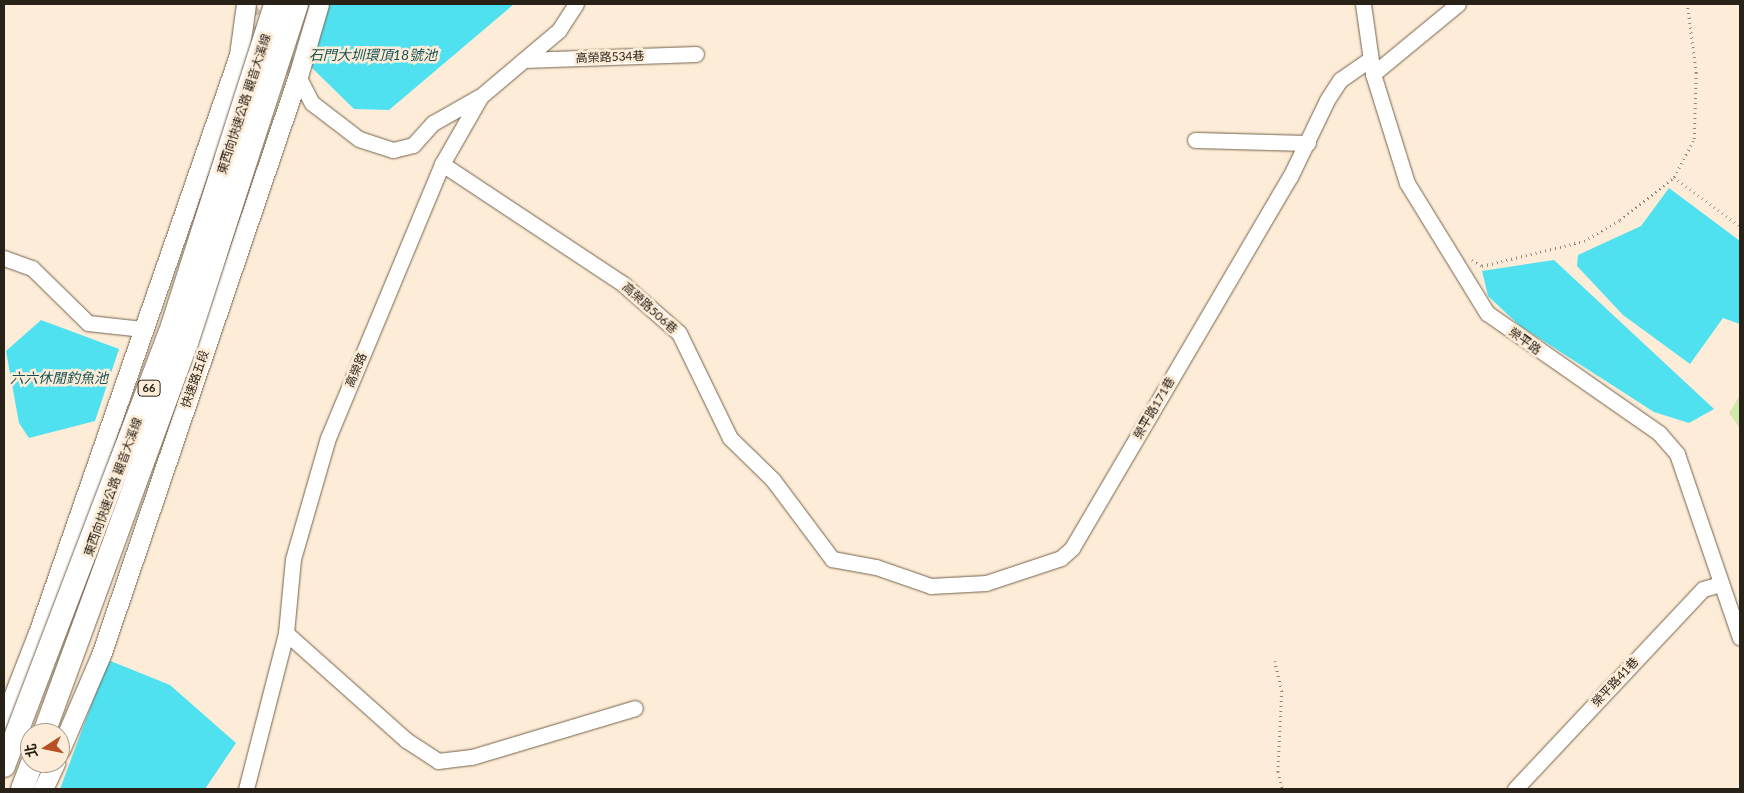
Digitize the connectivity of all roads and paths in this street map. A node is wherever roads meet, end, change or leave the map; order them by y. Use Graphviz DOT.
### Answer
graph roads {
  1 [pos="246,4"];
  2 [pos="275,4"];
  3 [pos="297,4"];
  4 [pos="319,4"];
  5 [pos="576,4"];
  6 [pos="1364,4"];
  7 [pos="1458,4"];
  8 [pos="1687,4"];
  9 [pos="696,54"];
  10 [pos="524,60"];
  11 [pos="1372,66"];
  12 [pos="298,76"];
  13 [pos="481,96"];
  14 [pos="1195,140"];
  15 [pos="1308,143"];
  16 [pos="442,164"];
  17 [pos="1674,177"];
  18 [pos="1740,226"];
  19 [pos="1449,246"];
  20 [pos="4,258"];
  21 [pos="144,329"];
  22 [pos="832,559"];
  23 [pos="1721,584"];
  24 [pos="286,633"];
  25 [pos="1740,638"];
  26 [pos="1274,661"];
  27 [pos="635,708"];
  28 [pos="4,720"];
  29 [pos="48,723"];
  30 [pos="70,727"];
  31 [pos="5,762"];
  32 [pos="42,773"];
  33 [pos="30,782"];
  34 [pos="1525,786"];
  35 [pos="246,789"];
  36 [pos="1283,789"];
  1 -- 21 [label="main road, 66"];
  2 -- 31 [label="highway, 東西向快速公路 觀音大溪線 / 66, bridge"];
  3 -- 29 [label="highway, 東西向快速公路 觀音大溪線 / 66, bridge"];
  4 -- 12 [label="main road, 快速路五段"];
  5 -- 10 [label="street, 高榮路"];
  6 -- 11 [label="street, 榮平路"];
  7 -- 11 [label="street, 榮平路171巷"];
  8 -- 17 [label="path"];
  9 -- 10 [label="street, 高榮路534巷"];
  10 -- 13 [label="street, 高榮路"];
  11 -- 15 [label="street, 榮平路171巷"];
  11 -- 19 [label="street, 榮平路"];
  12 -- 13 [label="street"];
  12 -- 30 [label="main road, 快速路五段"];
  13 -- 16 [label="street, 高榮路"];
  14 -- 15 [label="street"];
  15 -- 22 [label="street, 榮平路171巷"];
  16 -- 22 [label="street, 高榮路506巷"];
  16 -- 24 [label="street, 高榮路"];
  17 -- 18 [label="path"];
  17 -- 19 [label="path"];
  19 -- 23 [label="street, 榮平路"];
  20 -- 21 [label="street"];
  21 -- 28 [label="main road, 66"];
  23 -- 25 [label="street, 榮平路"];
  23 -- 34 [label="street, 榮平路41巷"];
  24 -- 27 [label="street"];
  24 -- 35 [label="street, 高榮路"];
  26 -- 36 [label="path"];
  32 -- 33 [label="main road"];
}
